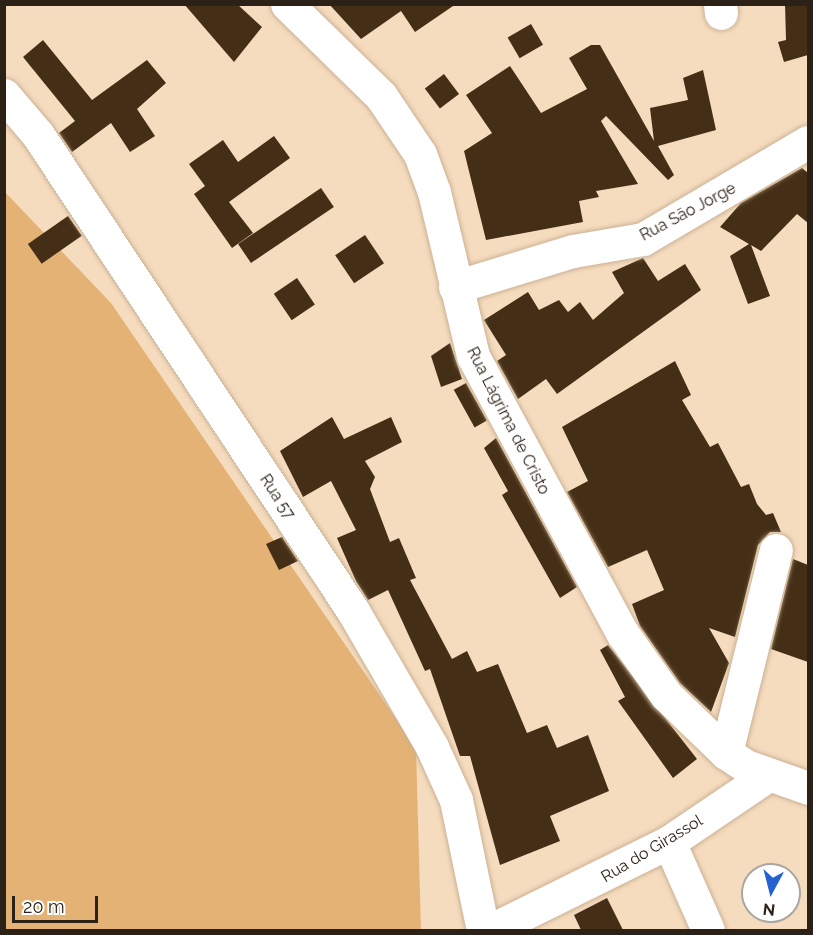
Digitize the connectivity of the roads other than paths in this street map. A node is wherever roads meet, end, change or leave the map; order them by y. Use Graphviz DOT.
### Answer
graph roads {
  1 [pos="287,4"];
  2 [pos="4,95"];
  3 [pos="808,142"];
  4 [pos="455,287"];
  5 [pos="776,550"];
  6 [pos="726,753"];
  7 [pos="768,775"];
  8 [pos="808,788"];
  9 [pos="669,842"];
  10 [pos="483,930"];
  11 [pos="491,930"];
  12 [pos="708,930"];
  1 -- 4 [label="street, Rua Lágrima de Cristo"];
  2 -- 10 [label="street, Rua 57"];
  3 -- 4 [label="street, Rua São Jorge"];
  4 -- 6 [label="street, Rua Lágrima de Cristo"];
  5 -- 6 [label="street"];
  6 -- 7 [label="street, Rua Lágrima de Cristo"];
  7 -- 8 [label="street"];
  7 -- 9 [label="street, Rua do Girassol"];
  9 -- 11 [label="street, Rua do Girassol"];
  9 -- 12 [label="street"];
}
